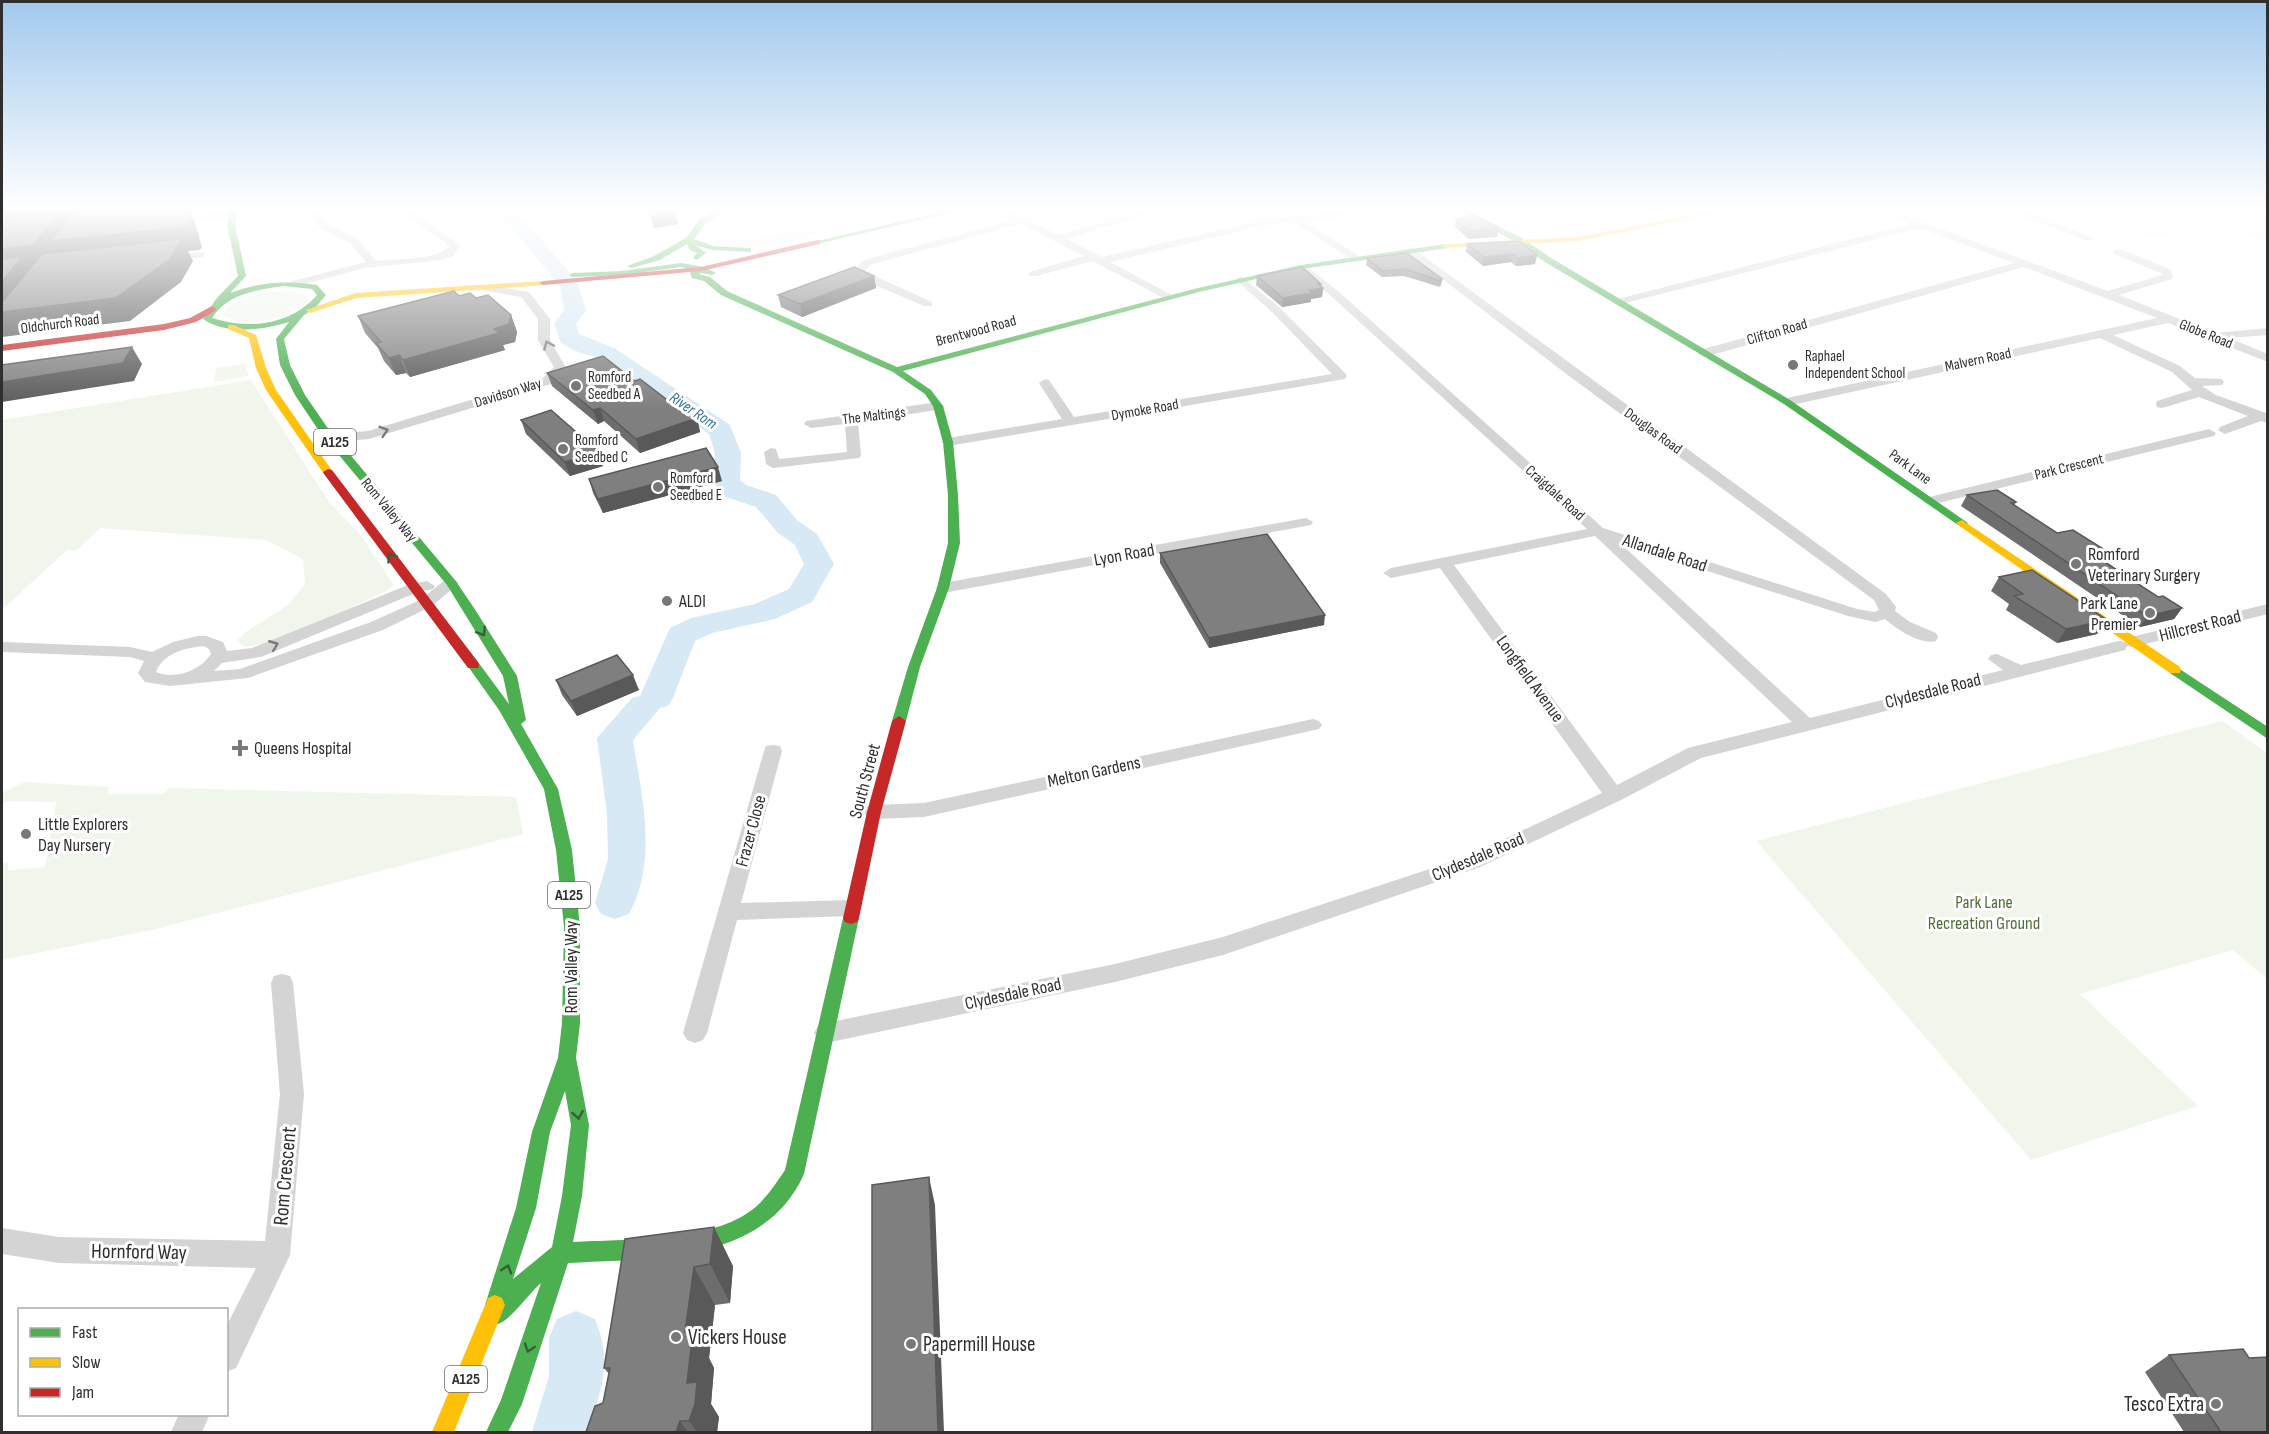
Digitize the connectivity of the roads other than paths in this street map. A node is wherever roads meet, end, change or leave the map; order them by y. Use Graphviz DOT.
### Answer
graph roads {
  1 [pos="242,275"];
  2 [pos="263,275"];
  3 [pos="328,275"];
  4 [pos="336,275"];
  5 [pos="590,275"];
  6 [pos="604,275"];
  7 [pos="693,275"];
  8 [pos="713,275"];
  9 [pos="861,275"];
  10 [pos="1126,275"];
  11 [pos="1261,275"];
  12 [pos="1311,275"];
  13 [pos="1444,275"];
  14 [pos="1575,275"];
  15 [pos="1724,275"];
  16 [pos="1984,275"];
  17 [pos="2053,275"];
  18 [pos="2168,275"];
  19 [pos="575,278"];
  20 [pos="1241,279"];
  21 [pos="554,280"];
  22 [pos="289,284"];
  23 [pos="480,287"];
  24 [pos="316,289"];
  25 [pos="2108,295"];
  26 [pos="1168,297"];
  27 [pos="1618,302"];
  28 [pos="928,304"];
  29 [pos="214,307"];
  30 [pos="305,312"];
  31 [pos="2169,319"];
  32 [pos="228,326"];
  33 [pos="2268,331"];
  34 [pos="122,333"];
  35 [pos="2100,333"];
  36 [pos="2212,336"];
  37 [pos="2,348"];
  38 [pos="1704,353"];
  39 [pos="2268,358"];
  40 [pos="896,370"];
  41 [pos="2218,382"];
  42 [pos="1045,383"];
  43 [pos="2196,387"];
  44 [pos="1787,402"];
  45 [pos="2162,404"];
  46 [pos="938,406"];
  47 [pos="2264,418"];
  48 [pos="851,419"];
  49 [pos="811,423"];
  50 [pos="1071,423"];
  51 [pos="2225,430"];
  52 [pos="326,432"];
  53 [pos="2209,433"];
  54 [pos="948,442"];
  55 [pos="771,452"];
  56 [pos="1930,501"];
  57 [pos="1306,522"];
  58 [pos="1598,531"];
  59 [pos="1445,563"];
  60 [pos="1391,573"];
  61 [pos="451,583"];
  62 [pos="414,588"];
  63 [pos="943,588"];
  64 [pos="426,603"];
  65 [pos="2268,609"];
  66 [pos="1887,613"];
  67 [pos="1930,637"];
  68 [pos="2126,644"];
  69 [pos="2,647"];
  70 [pos="155,658"];
  71 [pos="217,658"];
  72 [pos="1997,659"];
  73 [pos="2016,670"];
  74 [pos="191,676"];
  75 [pos="1805,724"];
  76 [pos="1313,725"];
  77 [pos="2268,734"];
  78 [pos="524,741"];
  79 [pos="773,751"];
  80 [pos="1614,795"];
  81 [pos="874,812"];
  82 [pos="851,908"];
  83 [pos="728,912"];
  84 [pos="282,983"];
  85 [pos="695,1033"];
  86 [pos="826,1033"];
  87 [pos="567,1058"];
  88 [pos="2,1241"];
  89 [pos="561,1253"];
  90 [pos="277,1255"];
  91 [pos="489,1324"];
  92 [pos="228,1354"];
  93 [pos="195,1416"];
  94 [pos="186,1432"];
  95 [pos="442,1432"];
  96 [pos="497,1432"];
  1 -- 29 [label="main road"];
  2 -- 22 [label="main road"];
  3 -- 22 [label="street"];
  4 -- 24 [label="street"];
  5 -- 19 [label="main road"];
  6 -- 19 [label="main road"];
  7 -- 19 [label="main road"];
  8 -- 40 [label="main road, South Street"];
  9 -- 28 [label="street"];
  10 -- 26 [label="street"];
  11 -- 20 [label="main road, Brentwood Road"];
  12 -- 58 [label="street, Craigdale Road"];
  13 -- 66 [label="street, Douglas Road"];
  14 -- 27 [label="main road, Park Lane"];
  15 -- 27 [label="street"];
  16 -- 38 [label="street, Clifton Road"];
  17 -- 25 [label="street, Globe Road"];
  18 -- 25 [label="street"];
  19 -- 21 [label="main road"];
  20 -- 26 [label="main road, Brentwood Road"];
  20 -- 50 [label="street, Dymoke Road"];
  21 -- 23 [label="main road"];
  21 -- 24 [label="main road"];
  22 -- 24 [label="main road"];
  22 -- 29 [label="main road, Oldchurch Road"];
  23 -- 30 [label="main road"];
  52 -- 23 [label="street, Davidson Way, one-way"];
  24 -- 30 [label="main road"];
  25 -- 31 [label="street, Globe Road"];
  26 -- 40 [label="main road, Brentwood Road"];
  27 -- 38 [label="main road, Park Lane"];
  29 -- 32 [label="main road, Rom Valley Way"];
  29 -- 34 [label="main road, Oldchurch Road"];
  30 -- 32 [label="main road, Oldchurch Road"];
  30 -- 52 [label="main road, Rom Valley Way / A125"];
  31 -- 35 [label="street, Malvern Road"];
  31 -- 36 [label="street, Globe Road"];
  32 -- 34 [label="main road, Oldchurch Road"];
  62 -- 32 [label="main road, Rom Valley Way / A125, one-way"];
  33 -- 36 [label="street"];
  34 -- 37 [label="main road, Oldchurch Road"];
  35 -- 43 [label="street"];
  35 -- 44 [label="street, Malvern Road"];
  36 -- 39 [label="street, Globe Road"];
  38 -- 44 [label="main road, Park Lane"];
  40 -- 46 [label="main road, South Street"];
  41 -- 43 [label="street"];
  42 -- 50 [label="street"];
  43 -- 45 [label="street"];
  43 -- 47 [label="street"];
  44 -- 56 [label="main road, Park Lane"];
  46 -- 48 [label="street, The Maltings"];
  46 -- 54 [label="main road, South Street"];
  47 -- 51 [label="street"];
  48 -- 49 [label="street, The Maltings"];
  48 -- 55 [label="street"];
  50 -- 54 [label="street, Dymoke Road"];
  52 -- 61 [label="main road, Rom Valley Way / A125"];
  53 -- 56 [label="street, Park Crescent"];
  54 -- 63 [label="main road, South Street"];
  56 -- 68 [label="main road, Park Lane"];
  57 -- 63 [label="street, Lyon Road"];
  58 -- 59 [label="street, Allandale Road"];
  58 -- 66 [label="street, Allandale Road"];
  58 -- 75 [label="street, Craigdale Road"];
  59 -- 60 [label="street, Allandale Road"];
  59 -- 80 [label="street, Longfield Avenue"];
  61 -- 62 [label="street"];
  61 -- 64 [label="street"];
  61 -- 78 [label="main road, Rom Valley Way / A125, one-way"];
  62 -- 64 [label="main road, Rom Valley Way / A125"];
  71 -- 62 [label="street, one-way"];
  63 -- 81 [label="main road, South Street"];
  64 -- 74 [label="street"];
  64 -- 78 [label="main road, Rom Valley Way / A125"];
  65 -- 68 [label="street, Hillcrest Road"];
  66 -- 67 [label="street"];
  68 -- 73 [label="street, Clydesdale Road"];
  68 -- 77 [label="main road, Park Lane"];
  69 -- 70 [label="street"];
  70 -- 71 [label="street"];
  70 -- 74 [label="street"];
  71 -- 74 [label="street"];
  72 -- 73 [label="street"];
  73 -- 75 [label="street, Clydesdale Road"];
  75 -- 80 [label="street, Clydesdale Road"];
  76 -- 81 [label="street, Melton Gardens"];
  78 -- 87 [label="main road, Rom Valley Way / A125"];
  79 -- 83 [label="street, Frazer Close"];
  80 -- 86 [label="street, Clydesdale Road"];
  81 -- 82 [label="main road, South Street"];
  82 -- 83 [label="street"];
  82 -- 86 [label="main road, South Street"];
  83 -- 85 [label="street, Frazer Close"];
  84 -- 90 [label="street, Rom Crescent"];
  86 -- 89 [label="main road, South Street"];
  87 -- 89 [label="main road, Rom Valley Way / A125, one-way"];
  91 -- 87 [label="main road, Rom Valley Way / A125, one-way"];
  88 -- 90 [label="street, Hornford Way"];
  89 -- 91 [label="main road, Rom Valley Way / A125"];
  89 -- 96 [label="main road, Rom Valley Way / A125, one-way"];
  90 -- 92 [label="street, Rom Crescent"];
  91 -- 95 [label="main road, Rom Valley Way / A125"];
  93 -- 94 [label="street"];
}
